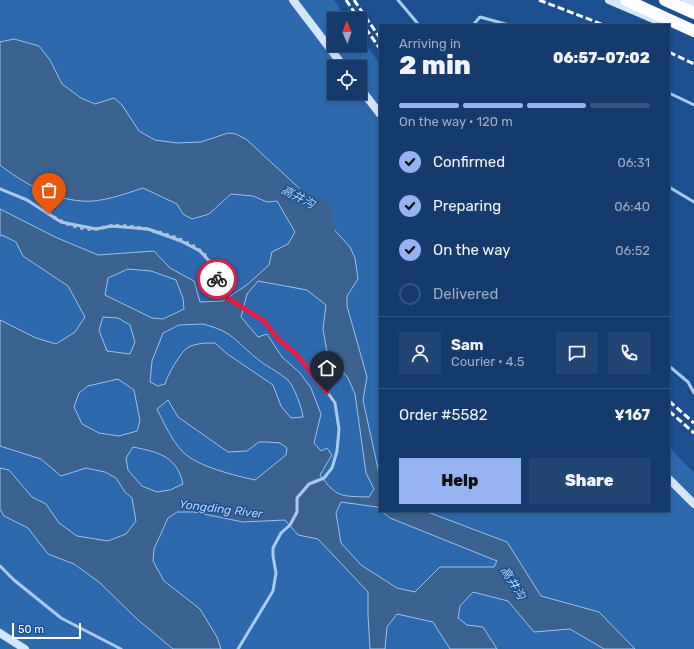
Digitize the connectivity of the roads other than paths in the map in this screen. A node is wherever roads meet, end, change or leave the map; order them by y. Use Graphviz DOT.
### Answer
graph roads {
  1 [pos="293,0"];
  2 [pos="398,0"];
  3 [pos="610,0"];
  4 [pos="626,0"];
  5 [pos="665,0"];
  6 [pos="685,0"];
  7 [pos="694,4"];
  8 [pos="694,13"];
  9 [pos="418,24"];
  10 [pos="474,24"];
  11 [pos="505,24"];
  12 [pos="666,24"];
  13 [pos="670,26"];
  14 [pos="694,31"];
  15 [pos="694,37"];
  16 [pos="339,60"];
  17 [pos="670,93"];
  18 [pos="367,97"];
  19 [pos="694,105"];
  20 [pos="379,113"];
  21 [pos="670,188"];
  22 [pos="0,189"];
  23 [pos="694,202"];
  24 [pos="670,367"];
  25 [pos="694,393"];
  26 [pos="670,480"];
  27 [pos="694,504"];
  28 [pos="0,566"];
  29 [pos="0,633"];
  30 [pos="25,649"];
  31 [pos="121,649"];
  32 [pos="238,649"];
  1 -- 16 [label="street"];
  2 -- 9 [label="lane"];
  3 -- 12 [label="street"];
  4 -- 14 [label="highway"];
  5 -- 8 [label="highway"];
  6 -- 7 [label="street"];
  10 -- 11 [label="lane"];
  13 -- 15 [label="street"];
  17 -- 19 [label="lane"];
  18 -- 20 [label="street"];
  21 -- 23 [label="lane"];
  22 -- 32 [label="lane"];
  24 -- 25 [label="lane"];
  26 -- 27 [label="street"];
  28 -- 31 [label="lane"];
  29 -- 30 [label="street"];
}
